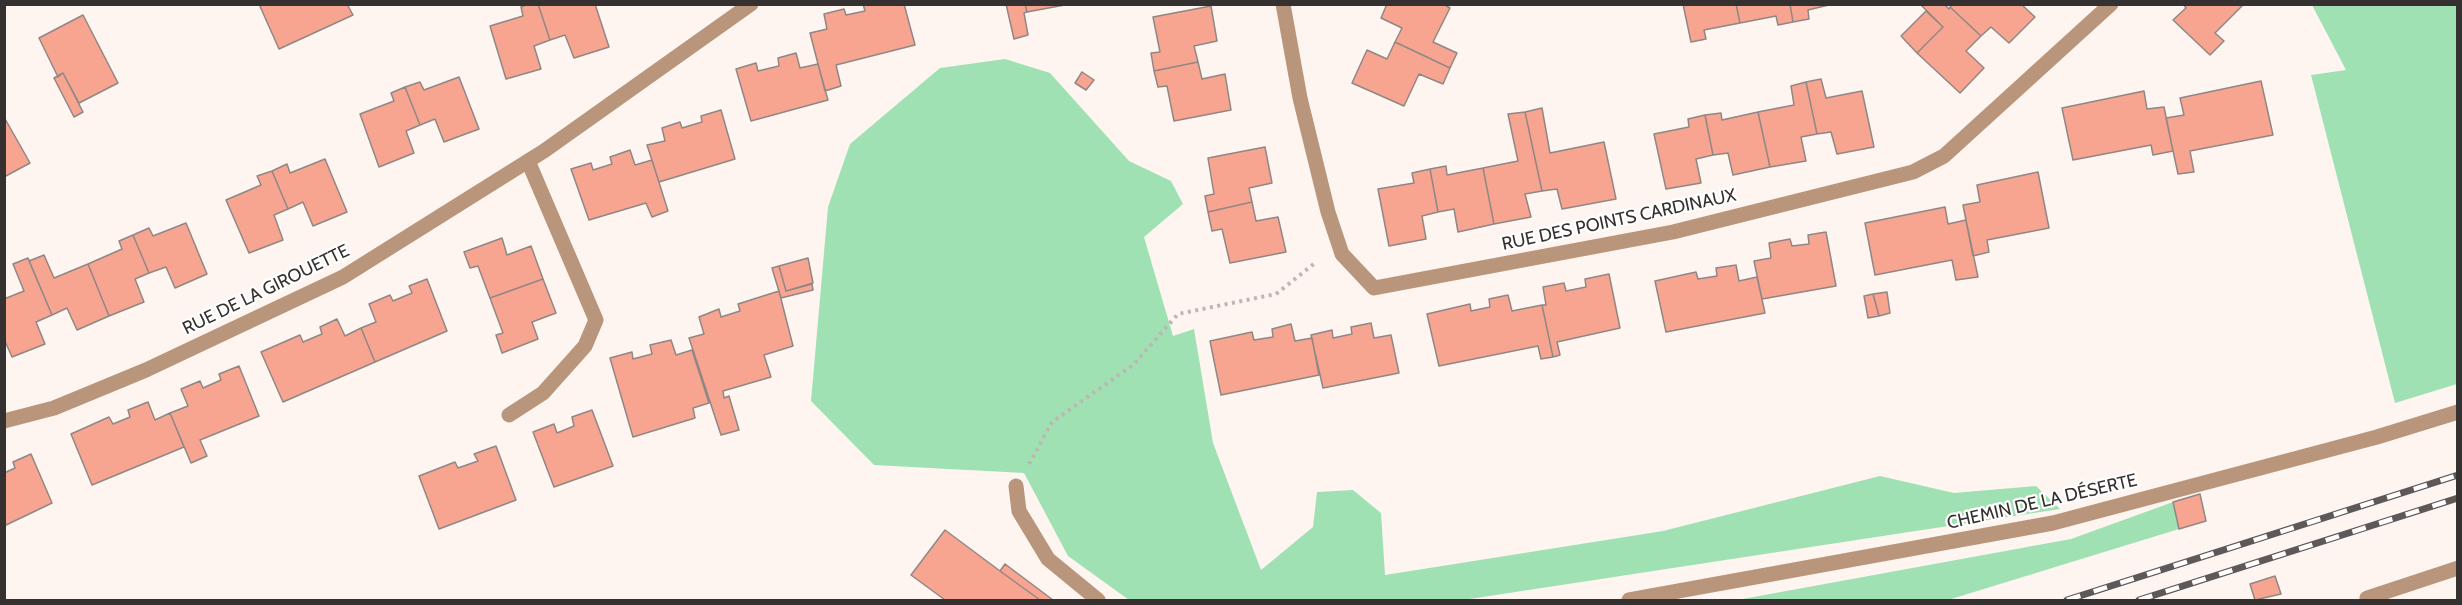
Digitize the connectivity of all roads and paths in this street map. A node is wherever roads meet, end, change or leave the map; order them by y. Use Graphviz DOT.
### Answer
graph roads {
  1 [pos="752,4"];
  2 [pos="1283,4"];
  3 [pos="2111,4"];
  4 [pos="528,161"];
  5 [pos="1340,244"];
  6 [pos="2457,412"];
  7 [pos="509,415"];
  8 [pos="4,420"];
  9 [pos="1016,486"];
  10 [pos="2457,568"];
  11 [pos="2367,598"];
  12 [pos="1098,600"];
  13 [pos="1629,600"];
  1 -- 4 [label="street, RUE DE LA GIROUETTE"];
  2 -- 5 [label="street, RUE DES POINTS CARDINAUX"];
  3 -- 5 [label="street, RUE DES POINTS CARDINAUX"];
  4 -- 7 [label="street"];
  4 -- 8 [label="street, RUE DE LA GIROUETTE"];
  5 -- 9 [label="path"];
  6 -- 13 [label="street, CHEMIN DE LA DÉSERTE"];
  9 -- 12 [label="street"];
  10 -- 11 [label="street"];
}
